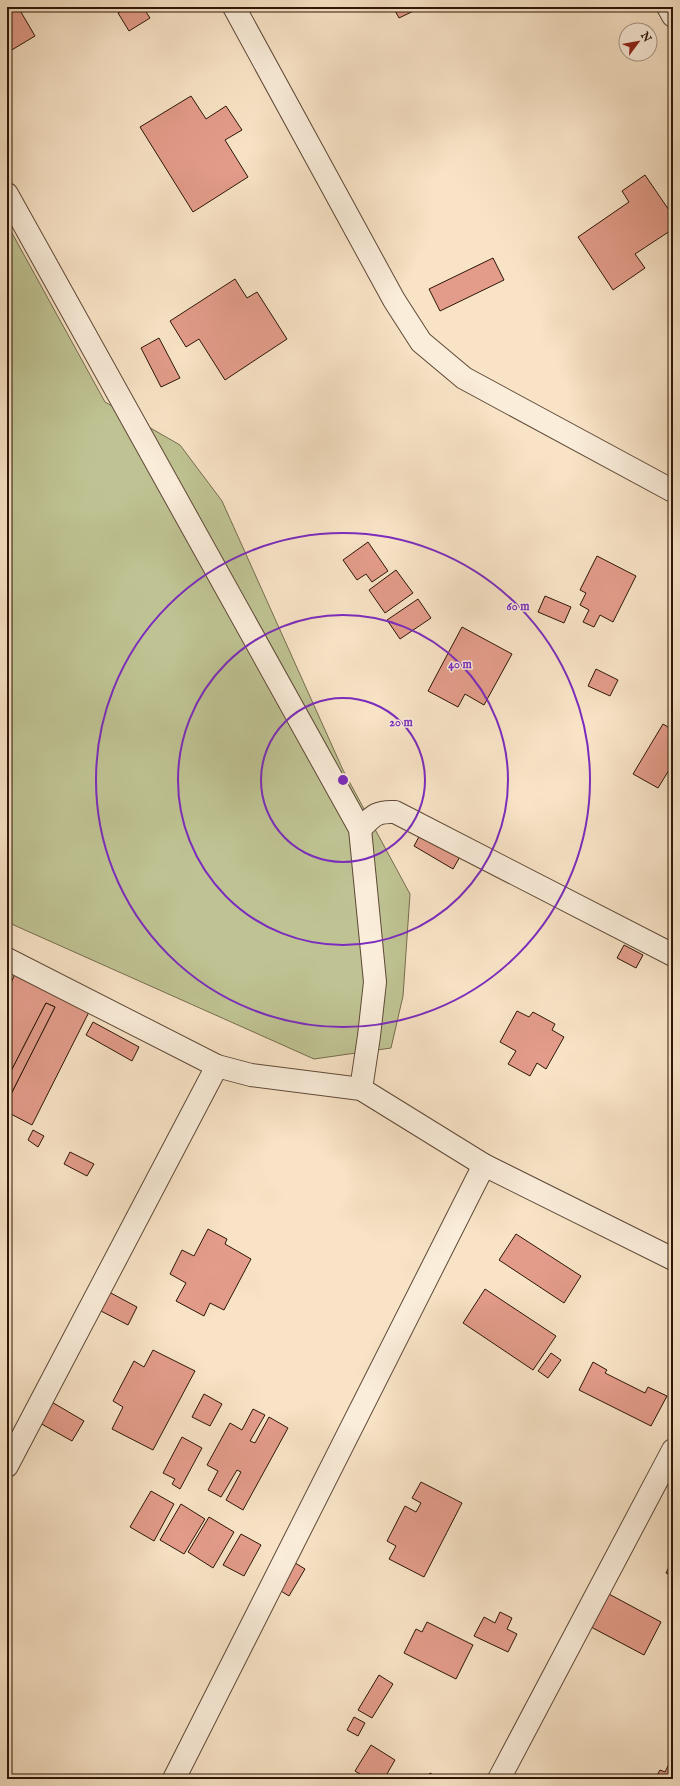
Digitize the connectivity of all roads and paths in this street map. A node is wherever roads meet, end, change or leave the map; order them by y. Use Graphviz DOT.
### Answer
graph roads {
  1 [pos="234,7"];
  2 [pos="668,7"];
  3 [pos="673,16"];
  4 [pos="7,194"];
  5 [pos="673,491"];
  6 [pos="360,829"];
  7 [pos="673,955"];
  8 [pos="7,959"];
  9 [pos="217,1066"];
  10 [pos="361,1089"];
  11 [pos="484,1165"];
  12 [pos="673,1259"];
  13 [pos="673,1450"];
  14 [pos="7,1466"];
  15 [pos="174,1779"];
  16 [pos="499,1779"];
  1 -- 5 [label="street"];
  2 -- 3 [label="street"];
  4 -- 6 [label="street"];
  6 -- 7 [label="street"];
  6 -- 10 [label="street"];
  8 -- 9 [label="street"];
  9 -- 10 [label="street"];
  9 -- 14 [label="street"];
  10 -- 11 [label="street"];
  11 -- 12 [label="street"];
  11 -- 15 [label="street"];
  13 -- 16 [label="street"];
}
